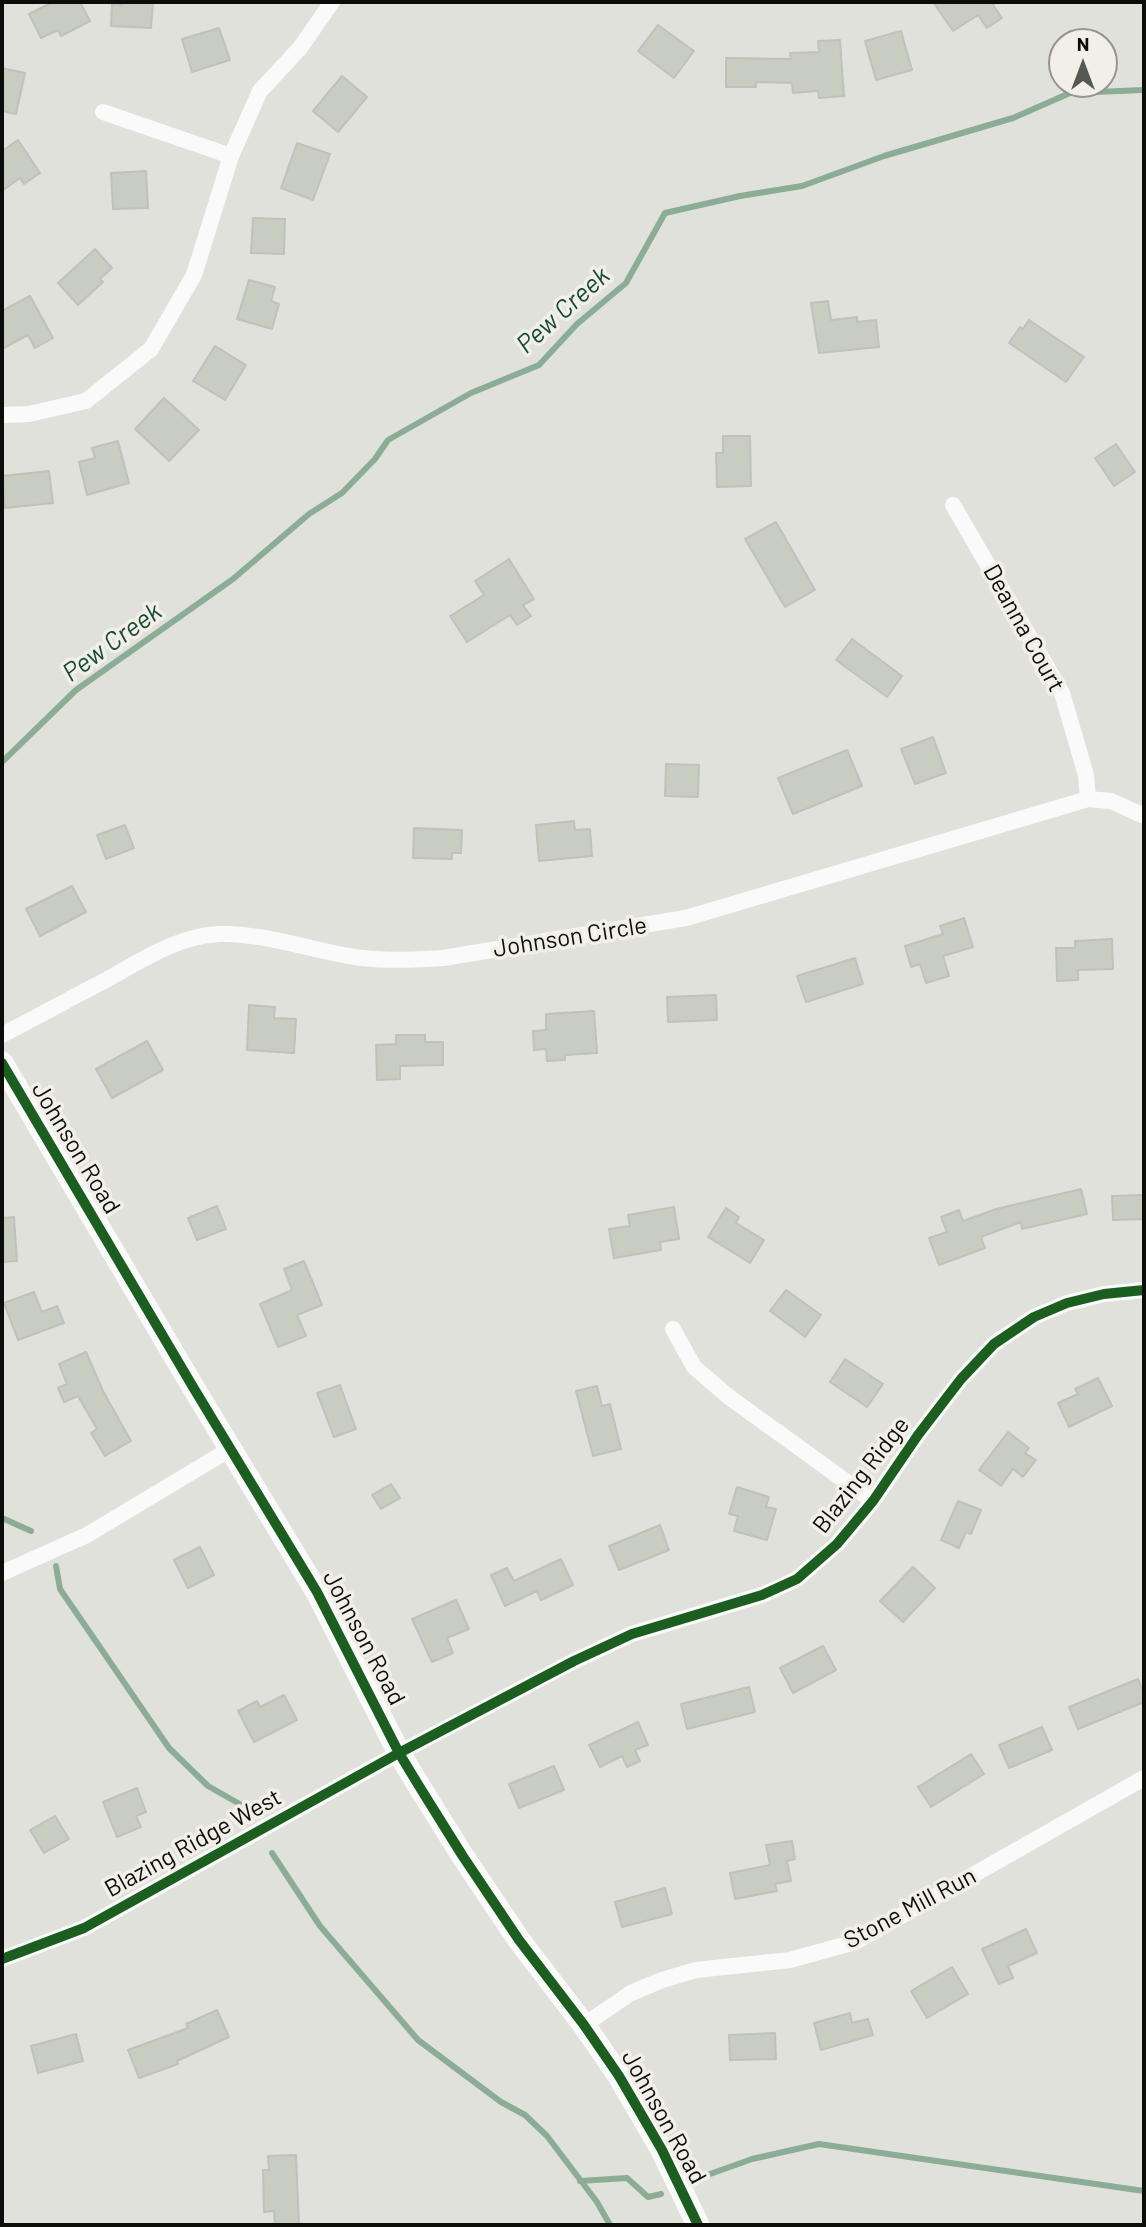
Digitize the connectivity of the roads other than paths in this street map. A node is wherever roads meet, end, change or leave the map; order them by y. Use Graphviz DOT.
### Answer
graph roads {
  1 [pos="332,2"];
  2 [pos="103,112"];
  3 [pos="231,156"];
  4 [pos="2,415"];
  5 [pos="953,505"];
  6 [pos="1088,799"];
  7 [pos="1144,816"];
  8 [pos="2,1035"];
  9 [pos="2,1063"];
  10 [pos="1144,1290"];
  11 [pos="673,1329"];
  12 [pos="232,1448"];
  13 [pos="873,1501"];
  14 [pos="2,1573"];
  15 [pos="399,1753"];
  16 [pos="1144,1778"];
  17 [pos="2,1959"];
  18 [pos="584,2025"];
  19 [pos="698,2225"];
  1 -- 3 [label="street"];
  2 -- 3 [label="street"];
  3 -- 4 [label="street"];
  5 -- 6 [label="street, Deanna Court"];
  6 -- 7 [label="street, Johnson Circle"];
  6 -- 8 [label="street, Johnson Circle"];
  9 -- 12 [label="street, Johnson Road"];
  10 -- 13 [label="street, Blazing Ridge"];
  11 -- 13 [label="street"];
  12 -- 14 [label="street"];
  12 -- 15 [label="street, Johnson Road"];
  13 -- 15 [label="street, Blazing Ridge"];
  15 -- 17 [label="street, Blazing Ridge West"];
  15 -- 18 [label="street, Johnson Road"];
  16 -- 18 [label="street, Stone Mill Run"];
  18 -- 19 [label="street, Johnson Road"];
}
